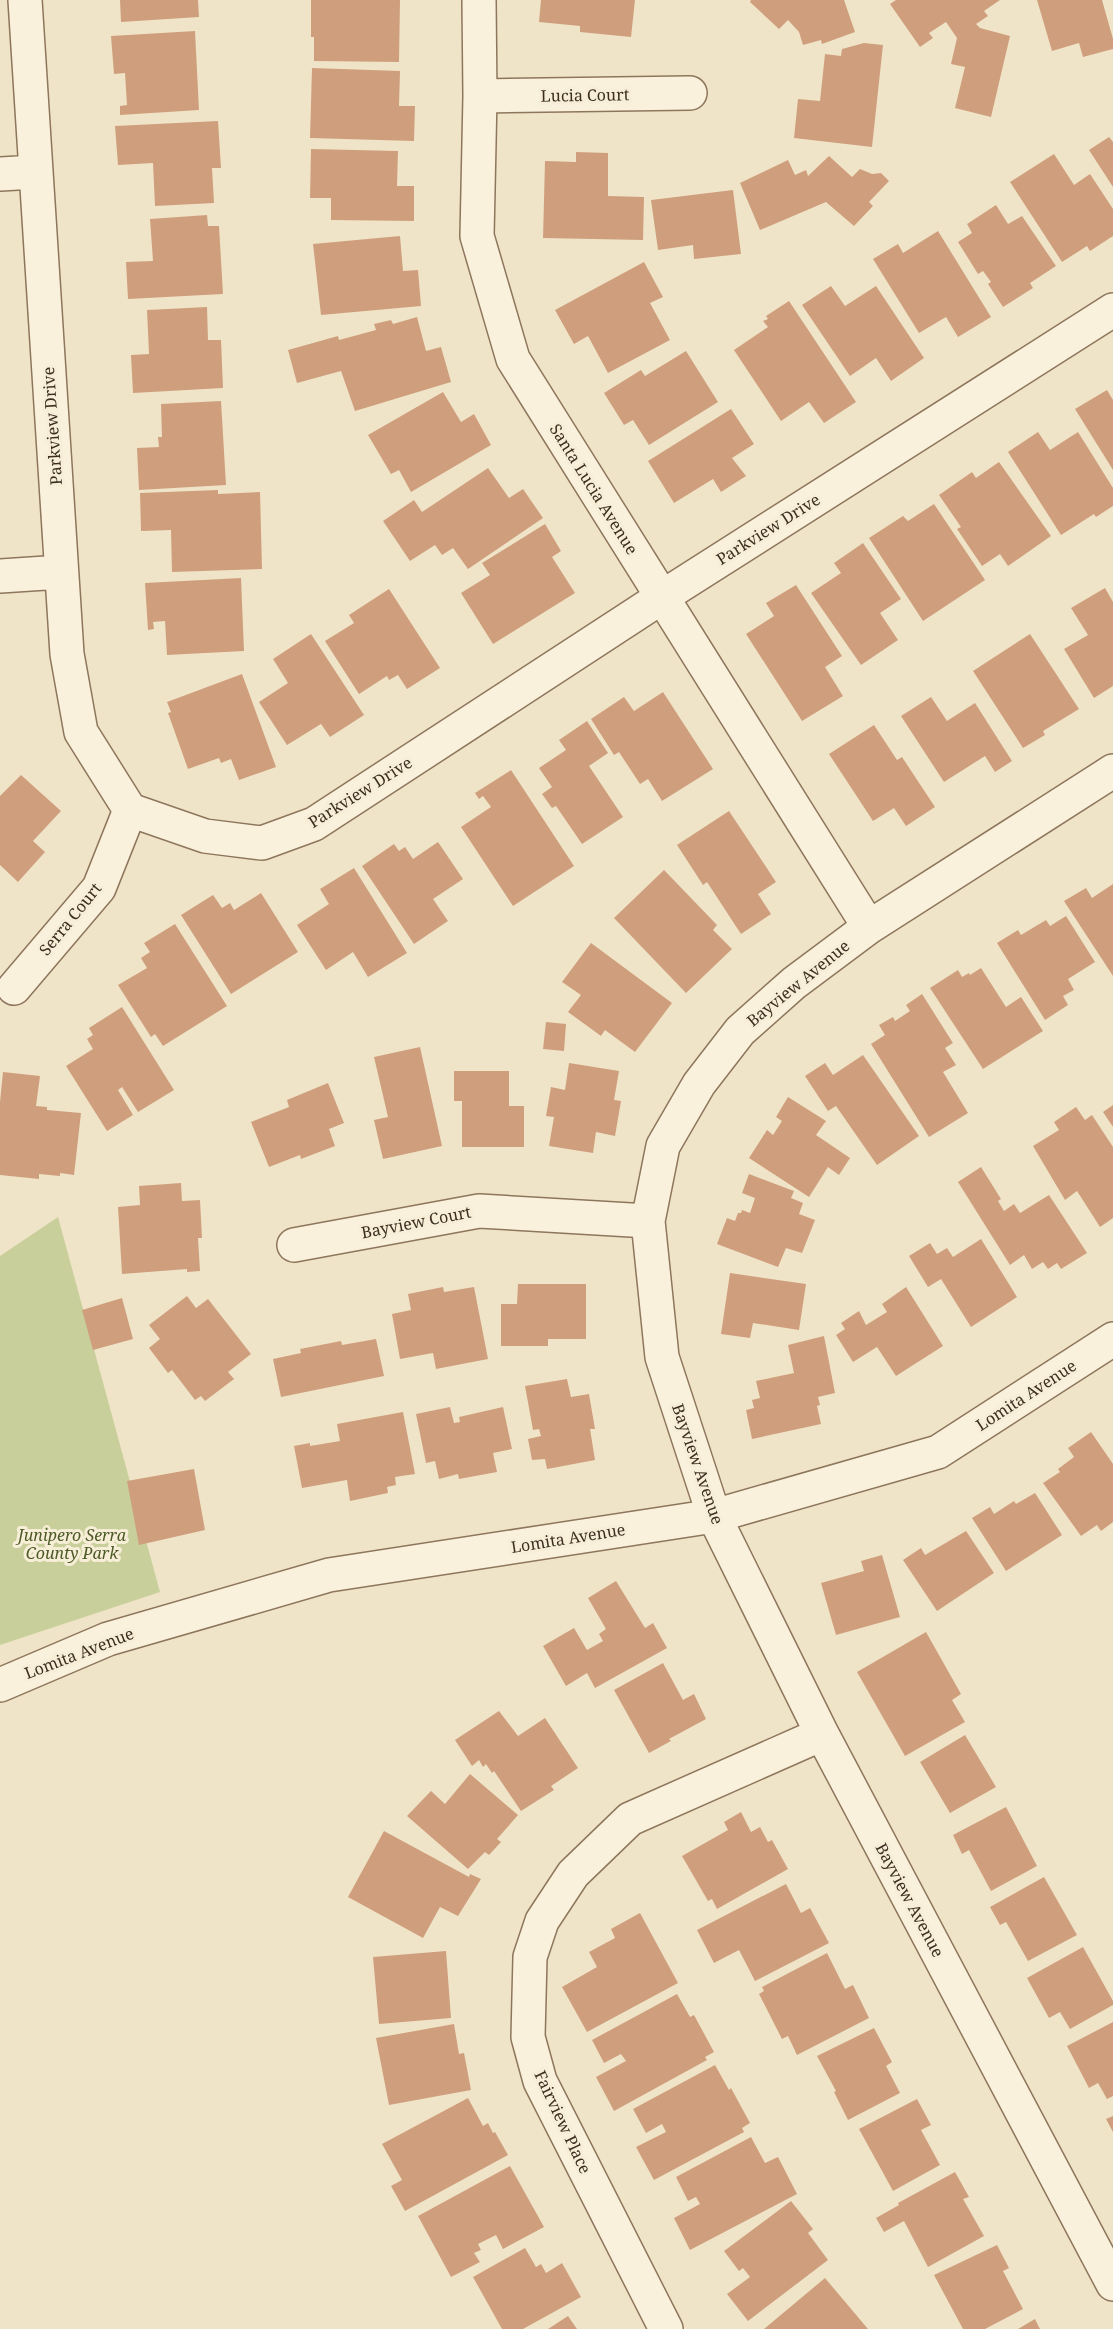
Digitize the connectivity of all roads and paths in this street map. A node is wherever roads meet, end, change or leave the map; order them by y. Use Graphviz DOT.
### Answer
graph roads {
  1 [pos="26,0"];
  2 [pos="479,0"];
  3 [pos="690,93"];
  4 [pos="480,96"];
  5 [pos="35,172"];
  6 [pos="0,174"];
  7 [pos="1113,310"];
  8 [pos="61,572"];
  9 [pos="0,576"];
  10 [pos="662,597"];
  11 [pos="1113,771"];
  12 [pos="130,810"];
  13 [pos="869,927"];
  14 [pos="14,988"];
  15 [pos="648,1221"];
  16 [pos="294,1245"];
  17 [pos="1113,1339"];
  18 [pos="714,1516"];
  19 [pos="0,1685"];
  20 [pos="822,1734"];
  21 [pos="1113,2284"];
  22 [pos="666,2329"];
  1 -- 5 [label="street, Parkview Drive"];
  2 -- 4 [label="street, Santa Lucia Avenue"];
  3 -- 4 [label="street, Lucia Court"];
  4 -- 10 [label="street, Santa Lucia Avenue"];
  5 -- 6 [label="street"];
  5 -- 8 [label="street, Parkview Drive"];
  7 -- 10 [label="street, Parkview Drive"];
  8 -- 9 [label="street"];
  8 -- 12 [label="street, Parkview Drive"];
  10 -- 12 [label="street, Parkview Drive"];
  10 -- 13 [label="street, Santa Lucia Avenue"];
  11 -- 13 [label="street, Bayview Avenue"];
  12 -- 14 [label="street, Serra Court"];
  13 -- 15 [label="street, Bayview Avenue"];
  15 -- 16 [label="street, Bayview Court"];
  15 -- 18 [label="street, Bayview Avenue"];
  17 -- 18 [label="street, Lomita Avenue"];
  18 -- 19 [label="street, Lomita Avenue"];
  18 -- 20 [label="street, Bayview Avenue"];
  20 -- 21 [label="street, Bayview Avenue"];
  20 -- 22 [label="street, Fairview Place"];
}
